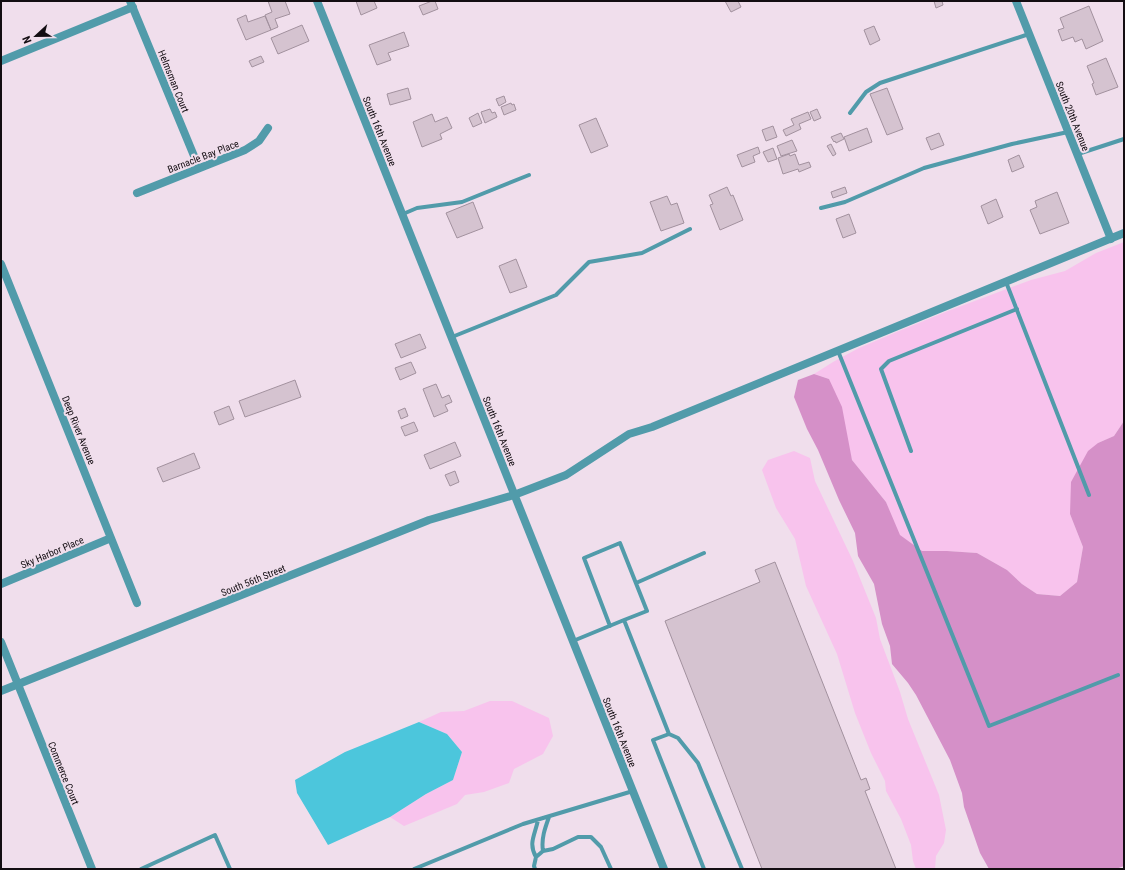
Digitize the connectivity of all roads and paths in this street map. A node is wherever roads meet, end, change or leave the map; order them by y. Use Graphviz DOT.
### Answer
graph roads {
  1 [pos="317,1"];
  2 [pos="1016,1"];
  3 [pos="131,4"];
  4 [pos="1029,33"];
  5 [pos="1,61"];
  6 [pos="850,113"];
  7 [pos="268,128"];
  8 [pos="1069,132"];
  9 [pos="1124,139"];
  10 [pos="1078,154"];
  11 [pos="199,168"];
  12 [pos="529,175"];
  13 [pos="137,193"];
  14 [pos="821,208"];
  15 [pos="402,214"];
  16 [pos="690,229"];
  17 [pos="1124,234"];
  18 [pos="1111,239"];
  19 [pos="1,264"];
  20 [pos="1006,282"];
  21 [pos="1017,309"];
  22 [pos="451,338"];
  23 [pos="838,351"];
  24 [pos="911,451"];
  25 [pos="514,495"];
  26 [pos="1089,495"];
  27 [pos="111,538"];
  28 [pos="704,553"];
  29 [pos="636,583"];
  30 [pos="1,584"];
  31 [pos="137,603"];
  32 [pos="624,620"];
  33 [pos="610,626"];
  34 [pos="573,641"];
  35 [pos="1,642"];
  36 [pos="1118,675"];
  37 [pos="18,684"];
  38 [pos="1,691"];
  39 [pos="669,734"];
  40 [pos="633,791"];
  41 [pos="549,817"];
  42 [pos="538,820"];
  43 [pos="543,851"];
  44 [pos="536,857"];
  45 [pos="92,869"];
  46 [pos="141,869"];
  47 [pos="230,869"];
  48 [pos="414,869"];
  49 [pos="535,869"];
  50 [pos="610,869"];
  51 [pos="664,869"];
  52 [pos="704,869"];
  53 [pos="742,869"];
  1 -- 15 [label="street, South 16th Avenue"];
  2 -- 4 [label="street, South 20th Avenue"];
  3 -- 5 [label="street"];
  3 -- 11 [label="street, Helmsman Court"];
  4 -- 6 [label="lane"];
  4 -- 8 [label="street, South 20th Avenue"];
  7 -- 11 [label="street, Barnacle Bay Place"];
  8 -- 10 [label="street, South 20th Avenue"];
  8 -- 14 [label="lane"];
  9 -- 10 [label="lane"];
  10 -- 18 [label="street, South 20th Avenue"];
  11 -- 13 [label="street, Barnacle Bay Place"];
  12 -- 15 [label="lane"];
  15 -- 22 [label="street, South 16th Avenue"];
  16 -- 22 [label="lane"];
  17 -- 18 [label="street, South 56th Street"];
  18 -- 20 [label="street, South 56th Street"];
  19 -- 27 [label="street, Deep River Avenue"];
  20 -- 21 [label="lane"];
  20 -- 23 [label="street, South 56th Street"];
  21 -- 24 [label="lane"];
  21 -- 26 [label="lane"];
  22 -- 25 [label="street, South 16th Avenue"];
  23 -- 25 [label="street, South 56th Street"];
  23 -- 36 [label="lane"];
  25 -- 34 [label="street, South 16th Avenue"];
  25 -- 37 [label="street, South 56th Street"];
  27 -- 30 [label="street, Sky Harbor Place"];
  27 -- 31 [label="street, Deep River Avenue"];
  28 -- 29 [label="lane"];
  29 -- 32 [label="lane"];
  29 -- 33 [label="lane"];
  32 -- 33 [label="lane"];
  32 -- 39 [label="lane"];
  33 -- 34 [label="lane"];
  34 -- 40 [label="street, South 16th Avenue"];
  35 -- 37 [label="street, Commerce Court"];
  37 -- 38 [label="street, South 56th Street"];
  37 -- 45 [label="street, Commerce Court"];
  39 -- 52 [label="lane"];
  39 -- 53 [label="lane"];
  40 -- 41 [label="lane"];
  40 -- 51 [label="street, South 16th Avenue"];
  41 -- 42 [label="lane"];
  41 -- 43 [label="lane"];
  42 -- 44 [label="lane"];
  42 -- 48 [label="lane"];
  43 -- 44 [label="lane"];
  43 -- 50 [label="lane"];
  44 -- 49 [label="lane"];
  46 -- 47 [label="lane"];
}
